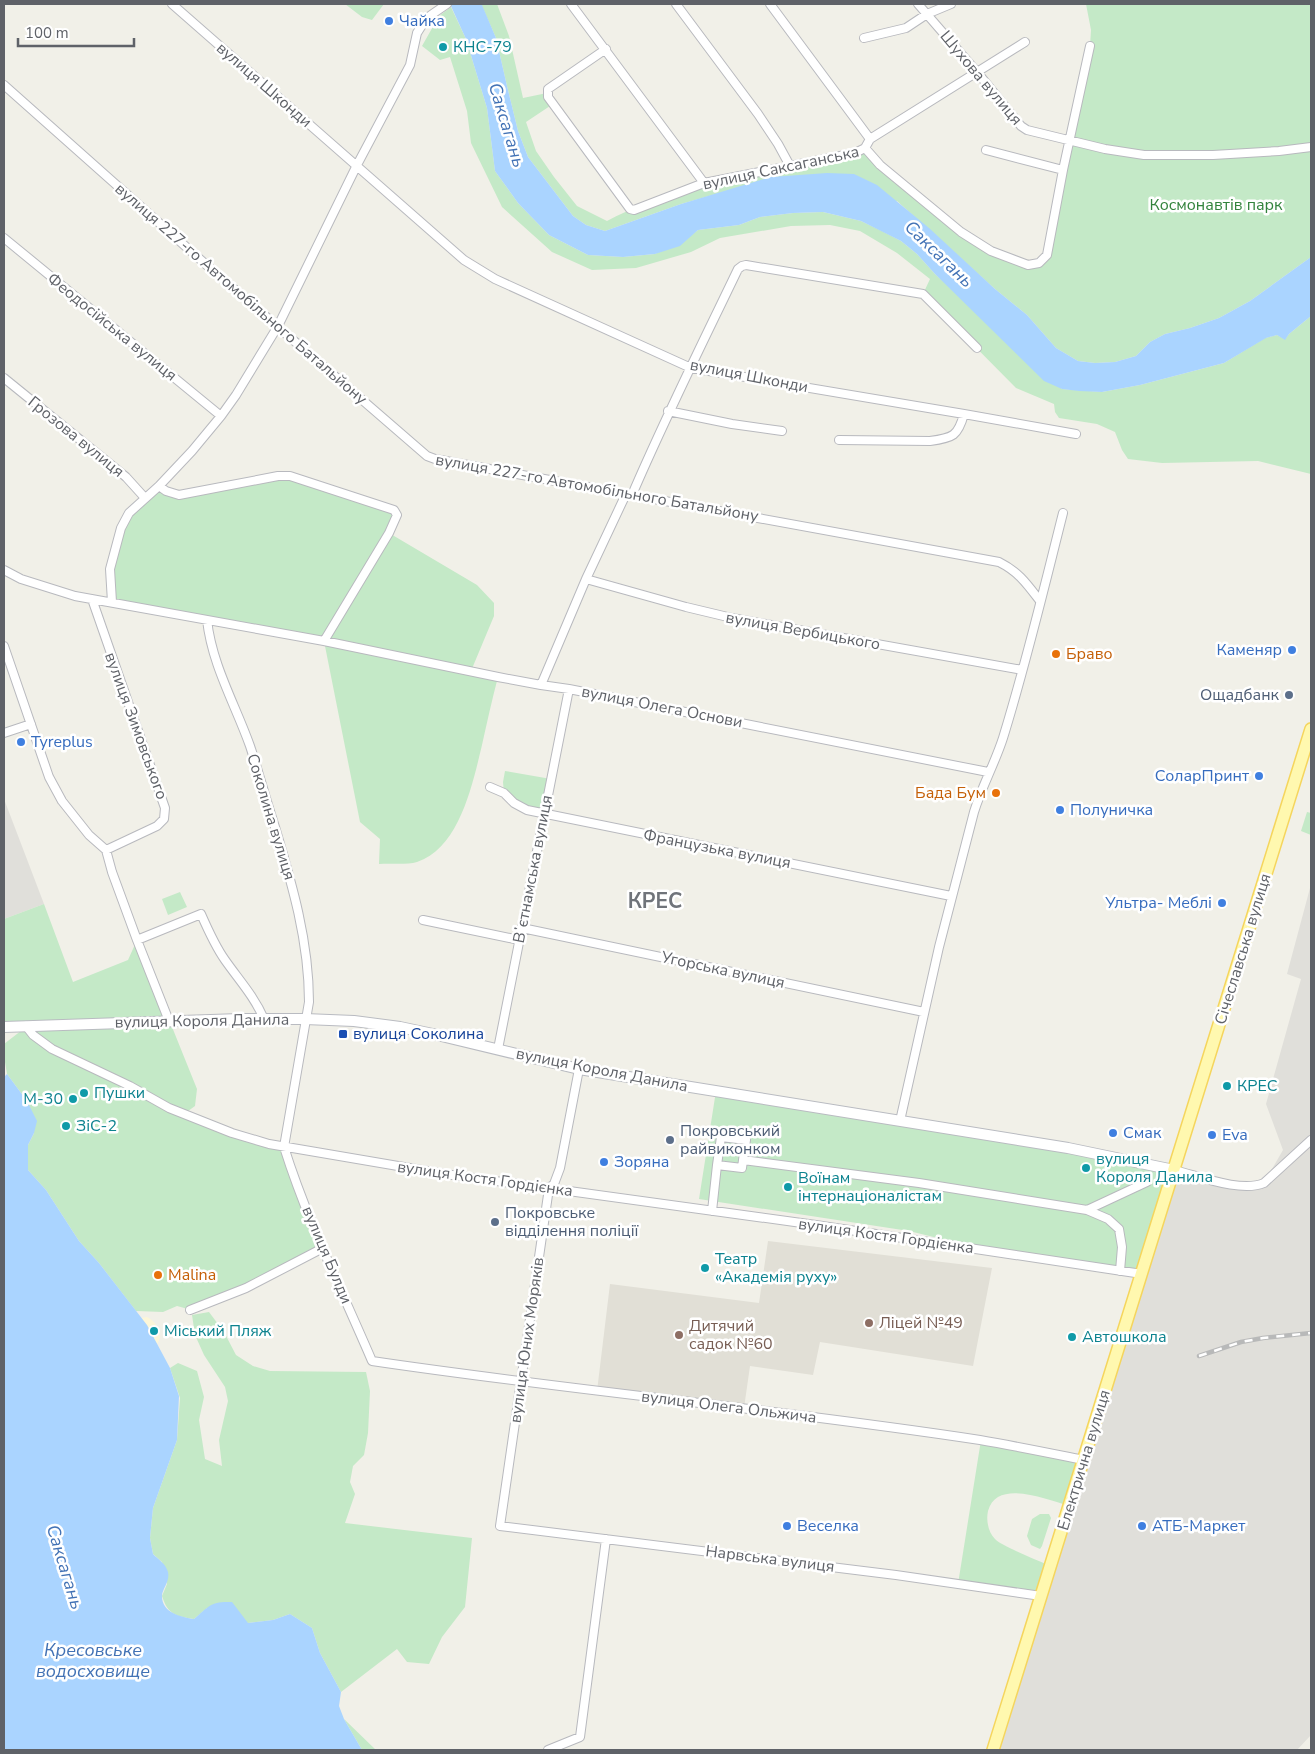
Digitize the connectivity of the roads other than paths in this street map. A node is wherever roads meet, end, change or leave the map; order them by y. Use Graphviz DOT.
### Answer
graph roads {
  1 [pos="172,4"];
  2 [pos="447,4"];
  3 [pos="571,4"];
  4 [pos="676,4"];
  5 [pos="770,4"];
  6 [pos="918,4"];
  7 [pos="951,4"];
  8 [pos="927,14"];
  9 [pos="864,38"];
  10 [pos="1025,42"];
  11 [pos="1090,46"];
  12 [pos="606,49"];
  13 [pos="978,72"];
  14 [pos="4,85"];
  15 [pos="870,139"];
  16 [pos="1070,141"];
  17 [pos="1311,147"];
  18 [pos="865,148"];
  19 [pos="986,150"];
  20 [pos="357,166"];
  21 [pos="790,166"];
  22 [pos="1063,170"];
  23 [pos="704,183"];
  24 [pos="4,238"];
  25 [pos="278,326"];
  26 [pos="977,348"];
  27 [pos="691,368"];
  28 [pos="4,378"];
  29 [pos="668,412"];
  30 [pos="964,414"];
  31 [pos="222,416"];
  32 [pos="782,431"];
  33 [pos="1076,434"];
  34 [pos="839,440"];
  35 [pos="159,486"];
  36 [pos="629,494"];
  37 [pos="145,498"];
  38 [pos="1064,513"];
  39 [pos="4,570"];
  40 [pos="586,579"];
  41 [pos="92,599"];
  42 [pos="1040,601"];
  43 [pos="112,602"];
  44 [pos="207,620"];
  45 [pos="324,641"];
  46 [pos="4,646"];
  47 [pos="1022,670"];
  48 [pos="541,685"];
  49 [pos="569,689"];
  50 [pos="31,724"];
  51 [pos="1311,728"];
  52 [pos="4,732"];
  53 [pos="988,772"];
  54 [pos="490,787"];
  55 [pos="544,814"];
  56 [pos="106,850"];
  57 [pos="951,896"];
  58 [pos="423,920"];
  59 [pos="522,928"];
  60 [pos="137,940"];
  61 [pos="519,940"];
  62 [pos="924,1012"];
  63 [pos="264,1019"];
  64 [pos="305,1019"];
  65 [pos="169,1021"];
  66 [pos="26,1026"];
  67 [pos="4,1027"];
  68 [pos="498,1049"];
  69 [pos="579,1068"];
  70 [pos="900,1121"];
  71 [pos="1311,1140"];
  72 [pos="284,1147"];
  73 [pos="743,1160"];
  74 [pos="717,1166"];
  75 [pos="1174,1170"];
  76 [pos="1147,1182"];
  77 [pos="549,1188"];
  78 [pos="1087,1210"];
  79 [pos="712,1211"];
  80 [pos="323,1248"];
  81 [pos="1120,1271"];
  82 [pos="1142,1274"];
  83 [pos="190,1310"];
  84 [pos="372,1361"];
  85 [pos="521,1382"];
  86 [pos="1084,1460"];
  87 [pos="500,1526"];
  88 [pos="606,1540"];
  89 [pos="1040,1596"];
  90 [pos="548,1750"];
  91 [pos="992,1750"];
  1 -- 20 [label="street, вулиця Шконди"];
  2 -- 20 [label="street"];
  3 -- 12 [label="street"];
  4 -- 21 [label="street"];
  5 -- 15 [label="street"];
  6 -- 8 [label="street, Шухова вулиця"];
  7 -- 8 [label="street, Шухова вулиця"];
  8 -- 9 [label="street, Шухова вулиця"];
  8 -- 13 [label="street, Шухова вулиця"];
  10 -- 13 [label="street"];
  11 -- 16 [label="street, вулиця Саксаганська"];
  12 -- 23 [label="street"];
  12 -- 23 [label="street, вулиця Саксаганська"];
  13 -- 15 [label="street"];
  13 -- 16 [label="street, Шухова вулиця"];
  14 -- 25 [label="street, вулиця 227-го Автомобільного Батальйону"];
  15 -- 18 [label="street"];
  16 -- 17 [label="street, Шухова вулиця"];
  16 -- 22 [label="street, вулиця Саксаганська"];
  18 -- 21 [label="street, вулиця Саксаганська"];
  18 -- 22 [label="street, вулиця Саксаганська"];
  19 -- 22 [label="street"];
  20 -- 25 [label="street"];
  20 -- 27 [label="street, вулиця Шконди"];
  21 -- 23 [label="street, вулиця Саксаганська"];
  24 -- 31 [label="street, Феодосійська вулиця"];
  25 -- 31 [label="street"];
  25 -- 36 [label="street, вулиця 227-го Автомобільного Батальйону"];
  26 -- 27 [label="street"];
  27 -- 29 [label="street"];
  27 -- 30 [label="street, вулиця Шконди"];
  28 -- 37 [label="street, Грозова вулиця"];
  29 -- 32 [label="street"];
  29 -- 36 [label="street"];
  30 -- 33 [label="street, вулиця Шконди"];
  30 -- 34 [label="street"];
  31 -- 35 [label="street"];
  35 -- 37 [label="street"];
  35 -- 45 [label="street"];
  36 -- 40 [label="street"];
  36 -- 42 [label="street, вулиця 227-го Автомобільного Батальйону"];
  37 -- 43 [label="street"];
  38 -- 42 [label="street"];
  39 -- 41 [label="street, вулиця Олега Основи"];
  40 -- 47 [label="street, вулиця Вербицького"];
  40 -- 48 [label="street"];
  41 -- 43 [label="street, вулиця Олега Основи"];
  41 -- 56 [label="street, вулиця Зимовського"];
  42 -- 47 [label="street"];
  43 -- 44 [label="street, вулиця Олега Основи"];
  44 -- 45 [label="street, вулиця Олега Основи"];
  44 -- 64 [label="street, Соколина вулиця"];
  45 -- 48 [label="street, вулиця Олега Основи"];
  46 -- 50 [label="street"];
  47 -- 53 [label="street"];
  48 -- 49 [label="street, вулиця Олега Основи"];
  49 -- 53 [label="street, вулиця Олега Основи"];
  49 -- 55 [label="street, Вʼєтнамська вулиця"];
  50 -- 52 [label="street"];
  50 -- 56 [label="street"];
  51 -- 75 [label="main road, Січеславська вулиця"];
  53 -- 57 [label="street"];
  54 -- 55 [label="street, Французька вулиця"];
  55 -- 57 [label="street, Французька вулиця"];
  55 -- 59 [label="street, Вʼєтнамська вулиця"];
  56 -- 60 [label="street"];
  57 -- 62 [label="street"];
  58 -- 61 [label="street"];
  59 -- 61 [label="street, Вʼєтнамська вулиця"];
  59 -- 62 [label="street, Угорська вулиця"];
  60 -- 63 [label="street"];
  60 -- 65 [label="street"];
  61 -- 68 [label="street, Вʼєтнамська вулиця"];
  62 -- 70 [label="street"];
  63 -- 64 [label="main road, вулиця Короля Данила"];
  63 -- 65 [label="main road, вулиця Короля Данила"];
  64 -- 68 [label="main road, вулиця Короля Данила"];
  64 -- 72 [label="street, Соколина вулиця"];
  65 -- 66 [label="main road, вулиця Короля Данила"];
  66 -- 67 [label="main road"];
  66 -- 72 [label="street, вулиця Костя Гордієнка"];
  68 -- 69 [label="main road, вулиця Короля Данила"];
  69 -- 70 [label="main road, вулиця Короля Данила"];
  69 -- 77 [label="street, вулиця Юних Моряків"];
  70 -- 75 [label="main road, вулиця Короля Данила"];
  71 -- 75 [label="street"];
  72 -- 77 [label="street, вулиця Костя Гордієнка"];
  72 -- 80 [label="street, вулиця Булди"];
  73 -- 74 [label="street"];
  73 -- 74 [label="street"];
  73 -- 78 [label="street"];
  74 -- 79 [label="street"];
  75 -- 82 [label="main road, Електрична вулиця"];
  76 -- 78 [label="street"];
  77 -- 79 [label="street, вулиця Костя Гордієнка"];
  77 -- 85 [label="street, вулиця Юних Моряків"];
  78 -- 81 [label="street"];
  79 -- 81 [label="street, вулиця Костя Гордієнка"];
  80 -- 83 [label="street"];
  80 -- 84 [label="street, вулиця Булди"];
  81 -- 82 [label="street, вулиця Костя Гордієнка"];
  82 -- 86 [label="main road, Електрична вулиця"];
  84 -- 85 [label="street, вулиця Олега Ольжича"];
  85 -- 86 [label="street, вулиця Олега Ольжича"];
  85 -- 87 [label="street, вулиця Юних Моряків"];
  86 -- 89 [label="main road, Електрична вулиця"];
  87 -- 88 [label="street, Нарвська вулиця"];
  88 -- 89 [label="street, Нарвська вулиця"];
  88 -- 90 [label="street"];
  89 -- 91 [label="main road, Електрична вулиця"];
}
